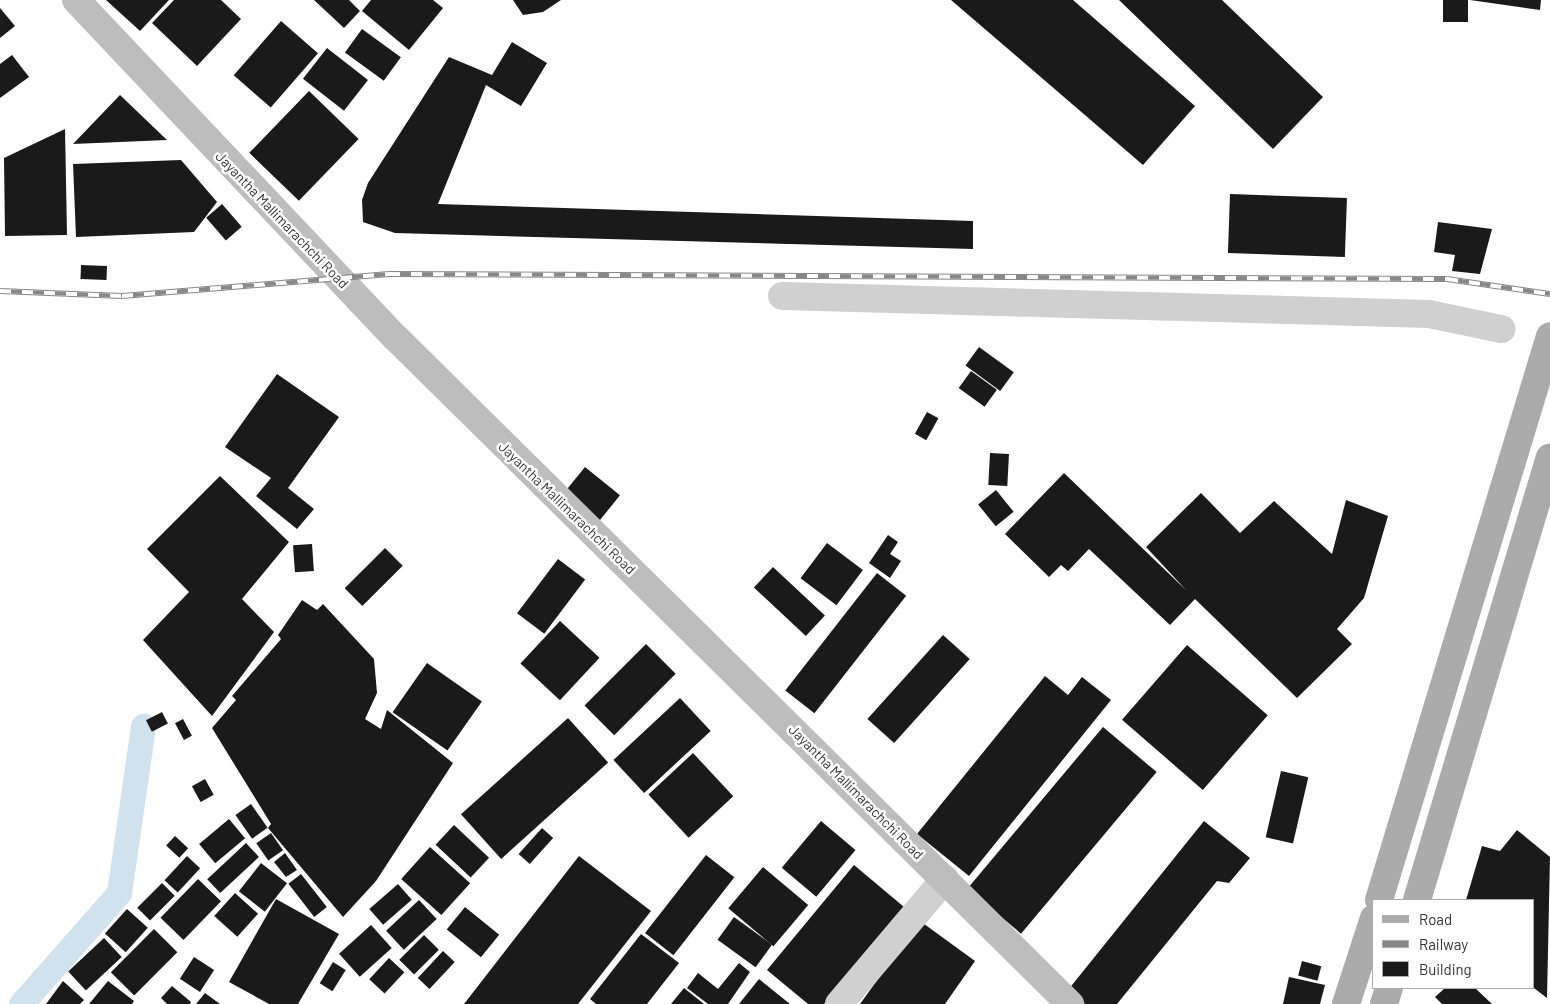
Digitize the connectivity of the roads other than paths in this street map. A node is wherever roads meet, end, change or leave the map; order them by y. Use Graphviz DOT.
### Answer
graph roads {
  1 [pos="76,0"];
  2 [pos="782,296"];
  3 [pos="1501,329"];
  4 [pos="1550,336"];
  5 [pos="1550,458"];
  6 [pos="945,879"];
  7 [pos="1379,899"];
  8 [pos="1417,899"];
  9 [pos="1372,924"];
  10 [pos="1389,989"];
  11 [pos="839,1004"];
  12 [pos="1070,1004"];
  13 [pos="1346,1004"];
  14 [pos="1384,1004"];
  1 -- 6 [label="street, Jayantha Mallimarachchi Road"];
  2 -- 3 [label="street"];
  4 -- 7 [label="main road"];
  5 -- 8 [label="main road"];
  6 -- 11 [label="street"];
  6 -- 12 [label="street, Jayantha Mallimarachchi Road"];
  9 -- 13 [label="main road"];
  10 -- 14 [label="main road"];
}
